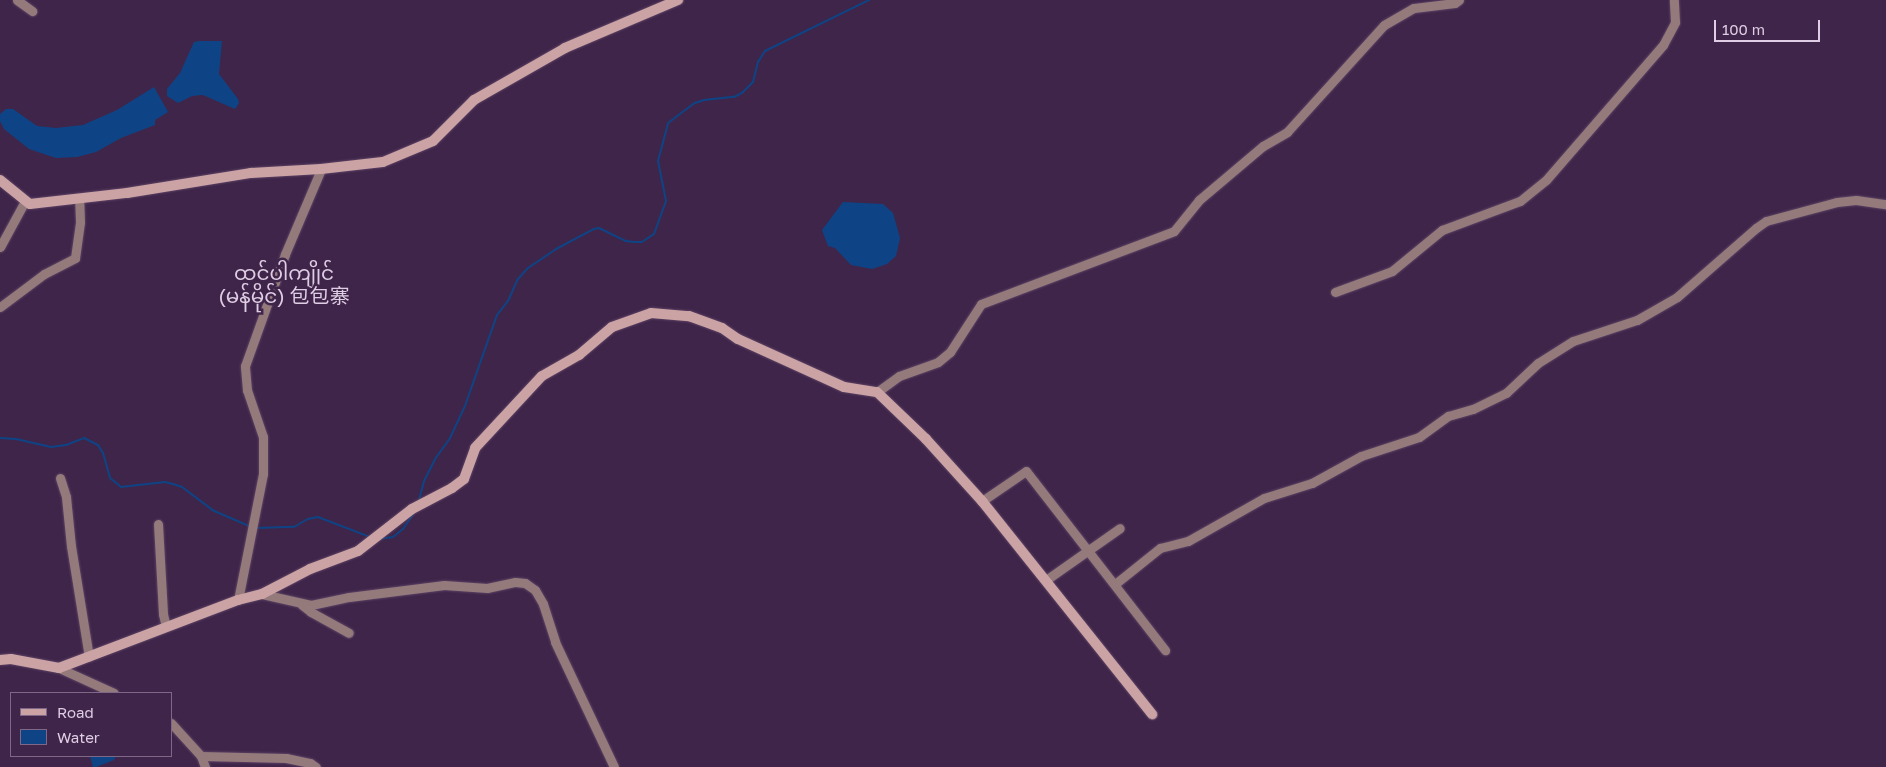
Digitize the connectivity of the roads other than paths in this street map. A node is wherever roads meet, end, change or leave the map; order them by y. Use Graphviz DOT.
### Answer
graph roads {
  1 [pos="17,0"];
  2 [pos="678,0"];
  3 [pos="1459,0"];
  4 [pos="1674,0"];
  5 [pos="32,11"];
  6 [pos="320,170"];
  7 [pos="0,180"];
  8 [pos="78,199"];
  9 [pos="26,201"];
  10 [pos="1886,204"];
  11 [pos="0,247"];
  12 [pos="1335,292"];
  13 [pos="0,307"];
  14 [pos="877,392"];
  15 [pos="60,478"];
  16 [pos="982,500"];
  17 [pos="158,524"];
  18 [pos="1120,528"];
  19 [pos="1087,551"];
  20 [pos="1046,580"];
  21 [pos="1115,584"];
  22 [pos="262,594"];
  23 [pos="238,600"];
  24 [pos="302,605"];
  25 [pos="166,627"];
  26 [pos="348,633"];
  27 [pos="1165,650"];
  28 [pos="89,657"];
  29 [pos="0,660"];
  30 [pos="59,668"];
  31 [pos="112,692"];
  32 [pos="1152,714"];
  33 [pos="172,724"];
  34 [pos="201,756"];
  35 [pos="205,767"];
  36 [pos="316,767"];
  37 [pos="614,767"];
  1 -- 5 [label="street"];
  2 -- 6 [label="street"];
  3 -- 14 [label="street"];
  4 -- 12 [label="street"];
  6 -- 8 [label="street"];
  6 -- 23 [label="street"];
  7 -- 9 [label="street"];
  8 -- 9 [label="street"];
  8 -- 13 [label="street"];
  9 -- 11 [label="street"];
  10 -- 21 [label="street"];
  14 -- 16 [label="street"];
  14 -- 22 [label="street"];
  15 -- 28 [label="street"];
  16 -- 19 [label="street"];
  16 -- 20 [label="street"];
  17 -- 25 [label="street"];
  18 -- 19 [label="street"];
  19 -- 20 [label="street"];
  19 -- 21 [label="street"];
  20 -- 32 [label="street"];
  21 -- 27 [label="street"];
  22 -- 23 [label="street"];
  22 -- 24 [label="street"];
  23 -- 25 [label="street"];
  24 -- 26 [label="street"];
  24 -- 37 [label="street"];
  25 -- 28 [label="street"];
  28 -- 30 [label="street"];
  29 -- 30 [label="street"];
  30 -- 31 [label="street"];
  33 -- 34 [label="street"];
  34 -- 35 [label="street"];
  34 -- 36 [label="street"];
}
